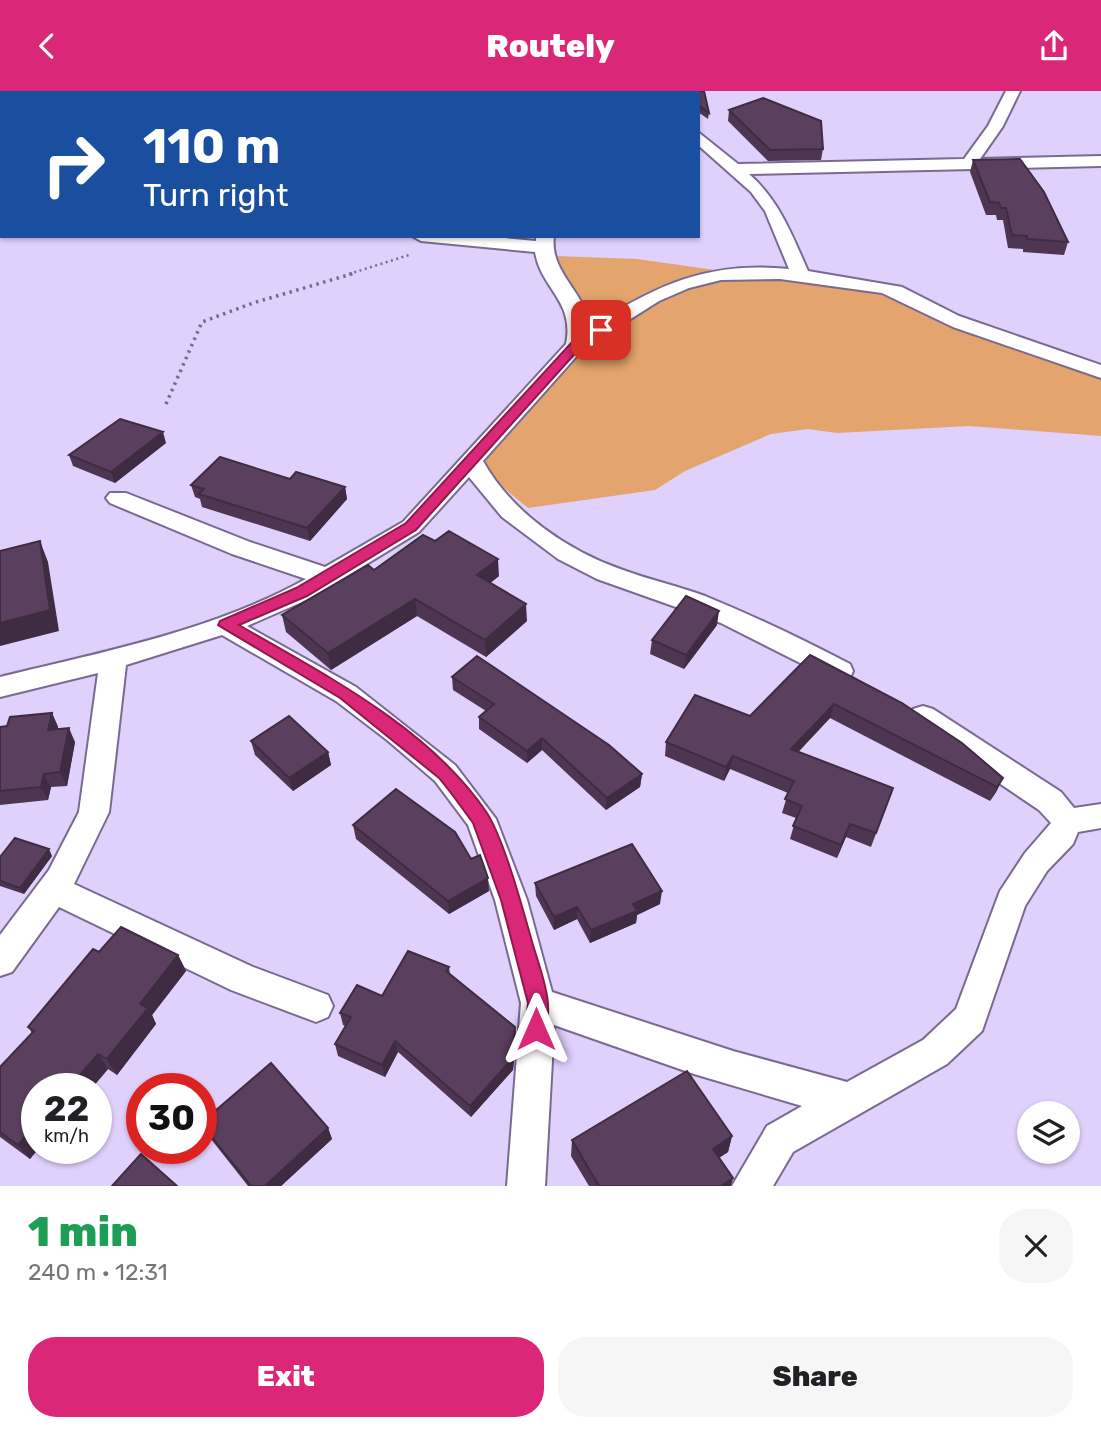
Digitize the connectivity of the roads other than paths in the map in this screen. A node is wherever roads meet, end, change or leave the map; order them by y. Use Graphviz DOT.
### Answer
graph roads {
  1 [pos="1013,91"];
  2 [pos="700,139"];
  3 [pos="1101,161"];
  4 [pos="970,162"];
  5 [pos="737,169"];
  6 [pos="435,238"];
  7 [pos="544,242"];
  8 [pos="801,275"];
  9 [pos="576,345"];
  10 [pos="1101,372"];
  11 [pos="471,459"];
  12 [pos="118,498"];
  13 [pos="327,577"];
  14 [pos="225,625"];
  15 [pos="113,659"];
  16 [pos="863,684"];
  17 [pos="0,687"];
  18 [pos="898,702"];
  19 [pos="1101,816"];
  20 [pos="1067,821"];
  21 [pos="53,889"];
  22 [pos="0,961"];
  23 [pos="538,1003"];
  24 [pos="316,1006"];
  25 [pos="852,1101"];
  26 [pos="526,1186"];
  27 [pos="751,1186"];
  1 -- 4 [label="street"];
  2 -- 5 [label="street"];
  3 -- 4 [label="street"];
  4 -- 5 [label="street"];
  5 -- 8 [label="street"];
  6 -- 7 [label="street"];
  7 -- 9 [label="street"];
  8 -- 9 [label="street"];
  8 -- 10 [label="street"];
  9 -- 11 [label="street"];
  11 -- 13 [label="street"];
  11 -- 16 [label="street"];
  12 -- 13 [label="street"];
  13 -- 14 [label="street"];
  14 -- 15 [label="street"];
  14 -- 23 [label="street"];
  15 -- 17 [label="street"];
  15 -- 21 [label="street"];
  18 -- 20 [label="street"];
  19 -- 20 [label="street"];
  20 -- 25 [label="street"];
  21 -- 22 [label="street"];
  21 -- 24 [label="street"];
  23 -- 25 [label="street"];
  23 -- 26 [label="street"];
  25 -- 27 [label="street"];
}
